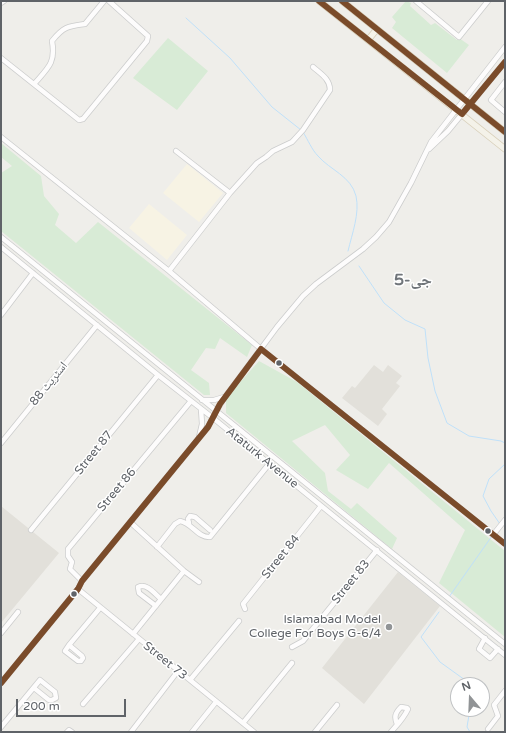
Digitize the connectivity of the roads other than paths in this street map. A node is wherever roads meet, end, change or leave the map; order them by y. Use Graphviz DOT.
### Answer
graph roads {
  1 [pos="4,1"];
  2 [pos="104,1"];
  3 [pos="109,1"];
  4 [pos="319,1"];
  5 [pos="342,1"];
  6 [pos="416,1"];
  7 [pos="488,1"];
  8 [pos="1,3"];
  9 [pos="377,29"];
  10 [pos="368,40"];
  11 [pos="505,47"];
  12 [pos="1,58"];
  13 [pos="505,62"];
  14 [pos="313,67"];
  15 [pos="505,82"];
  16 [pos="34,84"];
  17 [pos="463,99"];
  18 [pos="471,105"];
  19 [pos="455,109"];
  20 [pos="505,112"];
  21 [pos="462,114"];
  22 [pos="505,132"];
  23 [pos="1,137"];
  24 [pos="505,148"];
  25 [pos="428,150"];
  26 [pos="176,151"];
  27 [pos="230,193"];
  28 [pos="1,237"];
  29 [pos="1,247"];
  30 [pos="169,272"];
  31 [pos="33,273"];
  32 [pos="51,278"];
  33 [pos="46,284"];
  34 [pos="1,315"];
  35 [pos="96,325"];
  36 [pos="261,349"];
  37 [pos="158,375"];
  38 [pos="225,396"];
  39 [pos="202,400"];
  40 [pos="191,401"];
  41 [pos="201,409"];
  42 [pos="216,411"];
  43 [pos="213,418"];
  44 [pos="199,439"];
  45 [pos="1,443"];
  46 [pos="269,464"];
  47 [pos="321,506"];
  48 [pos="505,520"];
  49 [pos="130,522"];
  50 [pos="188,523"];
  51 [pos="31,530"];
  52 [pos="210,530"];
  53 [pos="493,535"];
  54 [pos="505,544"];
  55 [pos="158,547"];
  56 [pos="377,550"];
  57 [pos="394,554"];
  58 [pos="390,560"];
  59 [pos="184,571"];
  60 [pos="82,581"];
  61 [pos="199,582"];
  62 [pos="78,589"];
  63 [pos="161,599"];
  64 [pos="156,606"];
  65 [pos="100,608"];
  66 [pos="245,609"];
  67 [pos="18,612"];
  68 [pos="239,621"];
  69 [pos="1,633"];
  70 [pos="133,634"];
  71 [pos="485,638"];
  72 [pos="139,639"];
  73 [pos="505,644"];
  74 [pos="70,645"];
  75 [pos="292,646"];
  76 [pos="498,649"];
  77 [pos="505,655"];
  78 [pos="292,663"];
  79 [pos="178,671"];
  80 [pos="190,680"];
  81 [pos="1,683"];
  82 [pos="34,688"];
  83 [pos="505,691"];
  84 [pos="216,702"];
  85 [pos="83,704"];
  86 [pos="337,705"];
  87 [pos="243,723"];
  88 [pos="397,724"];
  89 [pos="1,727"];
  90 [pos="488,728"];
  91 [pos="252,731"];
  92 [pos="67,732"];
  93 [pos="72,732"];
  94 [pos="131,732"];
  95 [pos="192,732"];
  96 [pos="316,732"];
  97 [pos="391,732"];
  1 -- 8 [label="street"];
  2 -- 16 [label="street"];
  3 -- 16 [label="street"];
  4 -- 10 [label="main road"];
  5 -- 9 [label="main road"];
  6 -- 7 [label="street"];
  9 -- 10 [label="main road"];
  9 -- 17 [label="main road"];
  10 -- 19 [label="main road"];
  11 -- 17 [label="street"];
  12 -- 16 [label="street"];
  13 -- 18 [label="street"];
  14 -- 27 [label="street"];
  15 -- 20 [label="street"];
  17 -- 18 [label="main road"];
  17 -- 19 [label="street"];
  18 -- 21 [label="street"];
  18 -- 22 [label="main road"];
  19 -- 21 [label="main road"];
  19 -- 25 [label="street"];
  21 -- 24 [label="main road"];
  21 -- 25 [label="street"];
  23 -- 30 [label="street"];
  25 -- 36 [label="street"];
  26 -- 27 [label="street"];
  27 -- 30 [label="street"];
  28 -- 32 [label="street, Ataturk Avenue"];
  29 -- 31 [label="street, Ataturk Avenue"];
  30 -- 36 [label="street"];
  31 -- 33 [label="street, Ataturk Avenue"];
  31 -- 34 [label="street"];
  32 -- 33 [label="street"];
  32 -- 39 [label="street, Ataturk Avenue"];
  33 -- 35 [label="street, Ataturk Avenue"];
  35 -- 37 [label="street, Ataturk Avenue"];
  35 -- 45 [label="street, اسٹریٹ 88"];
  36 -- 38 [label="street"];
  36 -- 53 [label="street"];
  37 -- 40 [label="street, Ataturk Avenue"];
  37 -- 51 [label="street, Street 87"];
  38 -- 39 [label="street"];
  38 -- 42 [label="street"];
  39 -- 42 [label="street, Ataturk Avenue"];
  40 -- 41 [label="street, Ataturk Avenue"];
  40 -- 60 [label="street, Street 86"];
  41 -- 43 [label="street, Ataturk Avenue"];
  41 -- 44 [label="street"];
  42 -- 43 [label="street"];
  42 -- 57 [label="street, Ataturk Avenue"];
  43 -- 44 [label="street"];
  43 -- 46 [label="street, Ataturk Avenue"];
  44 -- 49 [label="street"];
  46 -- 47 [label="street, Ataturk Avenue"];
  46 -- 50 [label="street"];
  47 -- 56 [label="street, Ataturk Avenue"];
  47 -- 66 [label="street, Street 84"];
  48 -- 53 [label="street"];
  49 -- 55 [label="street"];
  49 -- 60 [label="street"];
  50 -- 52 [label="street"];
  50 -- 55 [label="street"];
  53 -- 54 [label="street"];
  55 -- 59 [label="street"];
  56 -- 58 [label="street, Ataturk Avenue"];
  56 -- 75 [label="street, Street 83"];
  57 -- 58 [label="street"];
  57 -- 73 [label="street, Ataturk Avenue"];
  58 -- 71 [label="street, Ataturk Avenue"];
  59 -- 61 [label="street"];
  59 -- 63 [label="street"];
  60 -- 62 [label="street"];
  62 -- 65 [label="street, Street 73"];
  62 -- 81 [label="street"];
  63 -- 64 [label="street"];
  63 -- 64 [label="street"];
  64 -- 70 [label="street"];
  65 -- 70 [label="street, Street 73"];
  65 -- 74 [label="street"];
  67 -- 69 [label="street"];
  68 -- 80 [label="street"];
  70 -- 72 [label="street, Street 73"];
  71 -- 76 [label="street, Ataturk Avenue"];
  71 -- 76 [label="street"];
  72 -- 79 [label="street, Street 73"];
  72 -- 85 [label="street"];
  76 -- 77 [label="street, Ataturk Avenue"];
  78 -- 87 [label="street"];
  79 -- 80 [label="street, Street 73"];
  79 -- 94 [label="street"];
  80 -- 84 [label="street, Street 73"];
  82 -- 82 [label="street"];
  82 -- 89 [label="street"];
  83 -- 90 [label="street"];
  84 -- 87 [label="street, Street 73"];
  84 -- 95 [label="street"];
  86 -- 96 [label="street"];
  87 -- 91 [label="street, Street 73"];
  88 -- 88 [label="street"];
  88 -- 97 [label="street"];
  92 -- 93 [label="street"];
}
